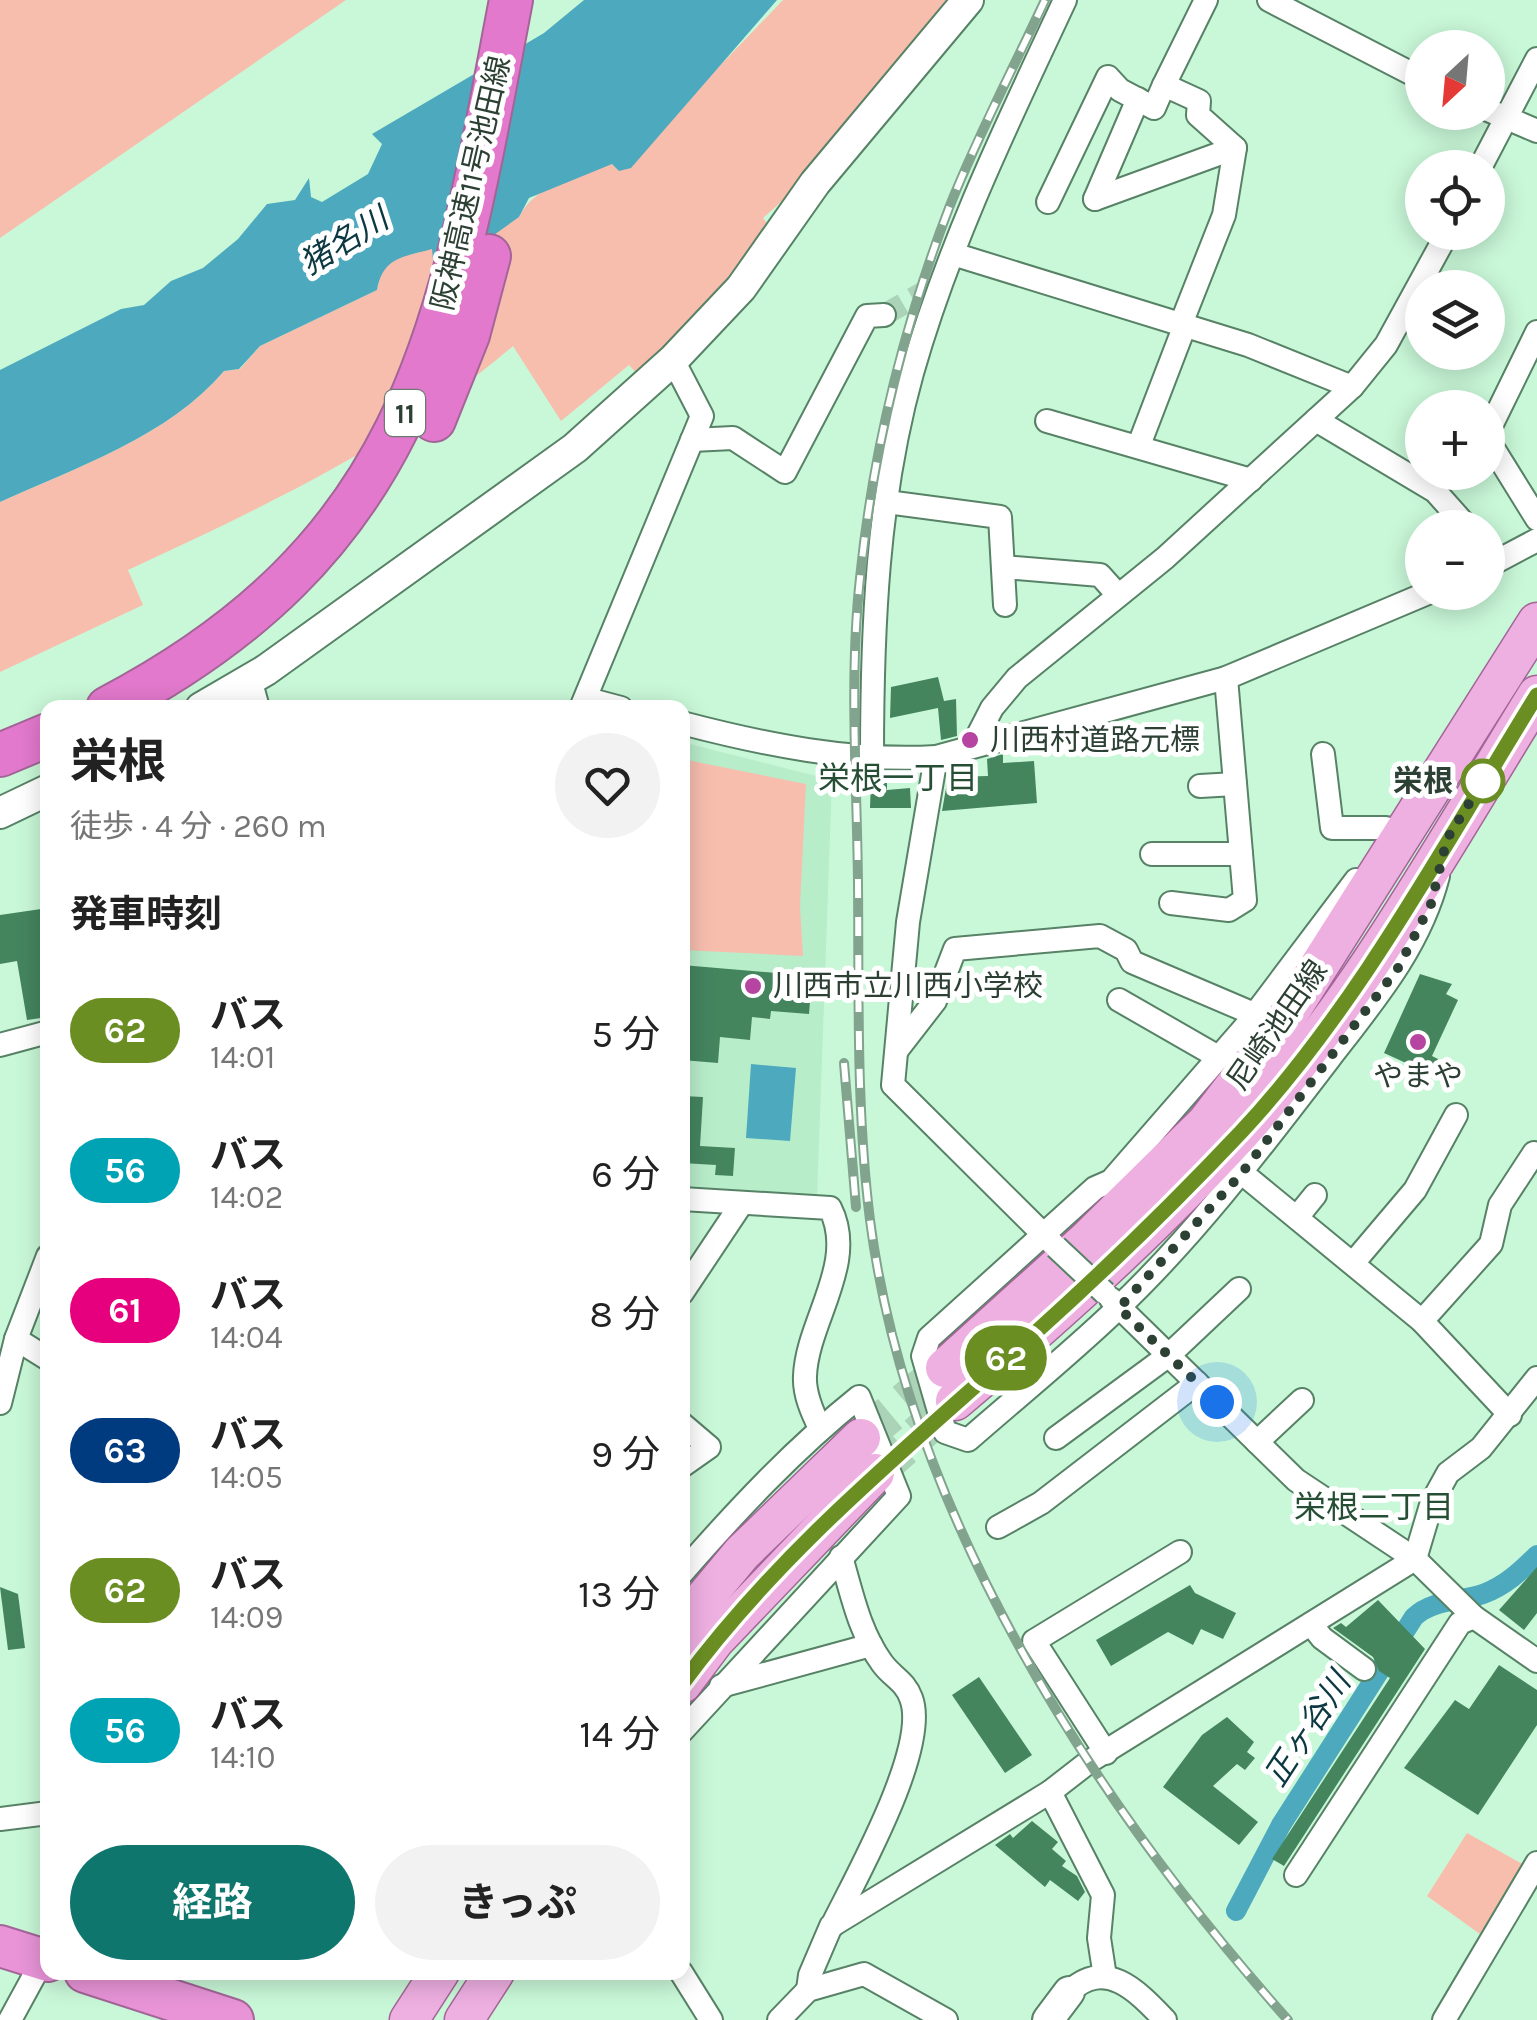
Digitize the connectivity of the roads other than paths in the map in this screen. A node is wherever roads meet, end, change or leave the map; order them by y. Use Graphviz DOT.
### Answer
graph roads {
  1 [pos="510,0"];
  2 [pos="539,0"];
  3 [pos="968,0"];
  4 [pos="1065,0"];
  5 [pos="1206,0"];
  6 [pos="1268,0"];
  7 [pos="1306,8"];
  8 [pos="1537,59"];
  9 [pos="1405,69"];
  10 [pos="1164,85"];
  11 [pos="1138,99"];
  12 [pos="1505,102"];
  13 [pos="1505,118"];
  14 [pos="1537,132"];
  15 [pos="1235,148"];
  16 [pos="1048,202"];
  17 [pos="1438,250"];
  18 [pos="952,254"];
  19 [pos="884,315"];
  20 [pos="1182,324"];
  21 [pos="1537,332"];
  22 [pos="673,360"];
  23 [pos="1352,387"];
  24 [pos="1505,397"];
  25 [pos="1316,420"];
  26 [pos="1048,421"];
  27 [pos="692,440"];
  28 [pos="1139,444"];
  29 [pos="1505,467"];
  30 [pos="1250,480"];
  31 [pos="887,502"];
  32 [pos="1452,510"];
  33 [pos="1537,519"];
  34 [pos="1537,540"];
  35 [pos="1505,553"];
  36 [pos="1003,567"];
  37 [pos="1118,595"];
  38 [pos="1405,603"];
  39 [pos="1005,605"];
  40 [pos="1537,622"];
  41 [pos="1226,678"];
  42 [pos="254,693"];
  43 [pos="1537,695"];
  44 [pos="122,700"];
  45 [pos="182,700"];
  46 [pos="229,700"];
  47 [pos="585,700"];
  48 [pos="690,725"];
  49 [pos="40,734"];
  50 [pos="40,736"];
  51 [pos="0,744"];
  52 [pos="974,746"];
  53 [pos="1322,754"];
  54 [pos="0,755"];
  55 [pos="936,757"];
  56 [pos="872,758"];
  57 [pos="40,769"];
  58 [pos="1235,784"];
  59 [pos="0,786"];
  60 [pos="1200,786"];
  61 [pos="40,794"];
  62 [pos="0,813"];
  63 [pos="1405,829"];
  64 [pos="1447,839"];
  65 [pos="1152,854"];
  66 [pos="1242,854"];
  67 [pos="1170,902"];
  68 [pos="1119,1000"];
  69 [pos="1254,1014"];
  70 [pos="40,1034"];
  71 [pos="0,1046"];
  72 [pos="897,1050"];
  73 [pos="1220,1058"];
  74 [pos="1456,1115"];
  75 [pos="1534,1153"];
  76 [pos="1242,1173"];
  77 [pos="1315,1195"];
  78 [pos="690,1200"];
  79 [pos="742,1203"];
  80 [pos="1298,1216"];
  81 [pos="1049,1241"];
  82 [pos="1354,1262"];
  83 [pos="40,1277"];
  84 [pos="690,1281"];
  85 [pos="1239,1290"];
  86 [pos="1112,1300"];
  87 [pos="1422,1320"];
  88 [pos="16,1340"];
  89 [pos="40,1354"];
  90 [pos="1169,1355"];
  91 [pos="1537,1378"];
  92 [pos="1197,1383"];
  93 [pos="1,1396"];
  94 [pos="1302,1400"];
  95 [pos="1510,1416"];
  96 [pos="820,1428"];
  97 [pos="690,1431"];
  98 [pos="861,1438"];
  99 [pos="1056,1438"];
  100 [pos="1257,1442"];
  101 [pos="690,1460"];
  102 [pos="875,1474"];
  103 [pos="998,1527"];
  104 [pos="1180,1552"];
  105 [pos="842,1557"];
  106 [pos="1416,1559"];
  107 [pos="690,1564"];
  108 [pos="1464,1607"];
  109 [pos="690,1615"];
  110 [pos="1312,1624"];
  111 [pos="871,1645"];
  112 [pos="1537,1661"];
  113 [pos="1364,1669"];
  114 [pos="690,1673"];
  115 [pos="721,1686"];
  116 [pos="690,1722"];
  117 [pos="1106,1753"];
  118 [pos="1050,1792"];
  119 [pos="40,1813"];
  120 [pos="0,1819"];
  121 [pos="1537,1863"];
  122 [pos="1296,1875"];
  123 [pos="831,1926"];
  124 [pos="0,1946"];
  125 [pos="40,1956"];
  126 [pos="40,1966"];
  127 [pos="1104,1977"];
  128 [pos="110,1980"];
  129 [pos="435,1980"];
  130 [pos="489,1980"];
  131 [pos="685,1980"];
  132 [pos="808,1990"];
  133 [pos="1069,1992"];
  134 [pos="10,2020"];
  135 [pos="233,2020"];
  136 [pos="409,2020"];
  137 [pos="464,2020"];
  138 [pos="712,2020"];
  139 [pos="778,2020"];
  140 [pos="946,2020"];
  141 [pos="1048,2020"];
  142 [pos="1165,2020"];
  143 [pos="1444,2020"];
  1 -- 44 [label="highway, 阪神高速11号池田線 / 11"];
  2 -- 45 [label="highway, 阪神高速11号池田線 / 11"];
  3 -- 22 [label="street"];
  4 -- 18 [label="street"];
  5 -- 10 [label="street"];
  6 -- 7 [label="street"];
  7 -- 9 [label="street"];
  8 -- 12 [label="street"];
  10 -- 11 [label="street"];
  10 -- 15 [label="street"];
  11 -- 15 [label="street"];
  11 -- 16 [label="street"];
  13 -- 14 [label="street"];
  15 -- 20 [label="street"];
  17 -- 23 [label="street"];
  18 -- 20 [label="street"];
  18 -- 31 [label="street"];
  19 -- 27 [label="street"];
  20 -- 23 [label="street"];
  20 -- 28 [label="street"];
  21 -- 24 [label="street"];
  22 -- 27 [label="street"];
  22 -- 42 [label="street"];
  23 -- 25 [label="street"];
  25 -- 30 [label="street"];
  25 -- 32 [label="street"];
  26 -- 28 [label="street"];
  27 -- 47 [label="street"];
  28 -- 30 [label="street"];
  29 -- 33 [label="street"];
  30 -- 37 [label="street"];
  31 -- 36 [label="street"];
  31 -- 56 [label="street"];
  34 -- 35 [label="street"];
  36 -- 37 [label="street"];
  36 -- 39 [label="street"];
  37 -- 52 [label="street"];
  38 -- 41 [label="street"];
  40 -- 63 [label="main road, 尼崎池田線"];
  41 -- 52 [label="street"];
  41 -- 58 [label="street"];
  42 -- 46 [label="street"];
  43 -- 64 [label="main road, 尼崎池田線"];
  48 -- 56 [label="street"];
  49 -- 51 [label="highway"];
  50 -- 54 [label="highway"];
  52 -- 55 [label="street"];
  53 -- 63 [label="street"];
  55 -- 56 [label="street"];
  55 -- 72 [label="street"];
  57 -- 59 [label="highway"];
  58 -- 60 [label="street"];
  58 -- 66 [label="street"];
  61 -- 62 [label="street"];
  63 -- 64 [label="main road, 尼崎池田線"];
  63 -- 69 [label="street"];
  64 -- 76 [label="street"];
  65 -- 66 [label="street"];
  66 -- 67 [label="street"];
  68 -- 73 [label="street"];
  69 -- 72 [label="street"];
  69 -- 73 [label="street"];
  70 -- 71 [label="street"];
  72 -- 81 [label="street"];
  73 -- 81 [label="street"];
  74 -- 82 [label="street"];
  75 -- 87 [label="street"];
  76 -- 80 [label="street"];
  76 -- 86 [label="street"];
  77 -- 80 [label="street"];
  78 -- 79 [label="street"];
  79 -- 84 [label="street"];
  79 -- 96 [label="street"];
  80 -- 82 [label="street"];
  81 -- 86 [label="street, bridge"];
  81 -- 86 [label="street"];
  82 -- 87 [label="street"];
  83 -- 88 [label="street"];
  85 -- 90 [label="street"];
  86 -- 90 [label="street"];
  87 -- 95 [label="street"];
  88 -- 89 [label="street"];
  88 -- 93 [label="street"];
  90 -- 92 [label="street"];
  90 -- 99 [label="street"];
  91 -- 95 [label="street"];
  92 -- 100 [label="street"];
  92 -- 103 [label="street"];
  94 -- 100 [label="street"];
  95 -- 106 [label="street"];
  96 -- 105 [label="street"];
  96 -- 107 [label="street"];
  97 -- 101 [label="street"];
  98 -- 109 [label="main road"];
  100 -- 106 [label="street"];
  102 -- 114 [label="main road"];
  104 -- 117 [label="street"];
  105 -- 111 [label="street"];
  105 -- 115 [label="street"];
  106 -- 108 [label="street"];
  106 -- 110 [label="street"];
  108 -- 112 [label="street"];
  108 -- 122 [label="street"];
  110 -- 113 [label="street"];
  110 -- 117 [label="street"];
  111 -- 115 [label="street"];
  111 -- 123 [label="street"];
  115 -- 116 [label="street"];
  117 -- 118 [label="street"];
  118 -- 123 [label="street"];
  118 -- 127 [label="street"];
  119 -- 120 [label="street"];
  121 -- 143 [label="street"];
  123 -- 132 [label="street"];
  124 -- 125 [label="highway"];
  126 -- 134 [label="street"];
  127 -- 133 [label="street"];
  127 -- 142 [label="street"];
  128 -- 135 [label="highway"];
  129 -- 136 [label="main road"];
  130 -- 137 [label="main road"];
  131 -- 138 [label="street"];
  132 -- 139 [label="street"];
  132 -- 140 [label="street"];
  133 -- 141 [label="street"];
}
